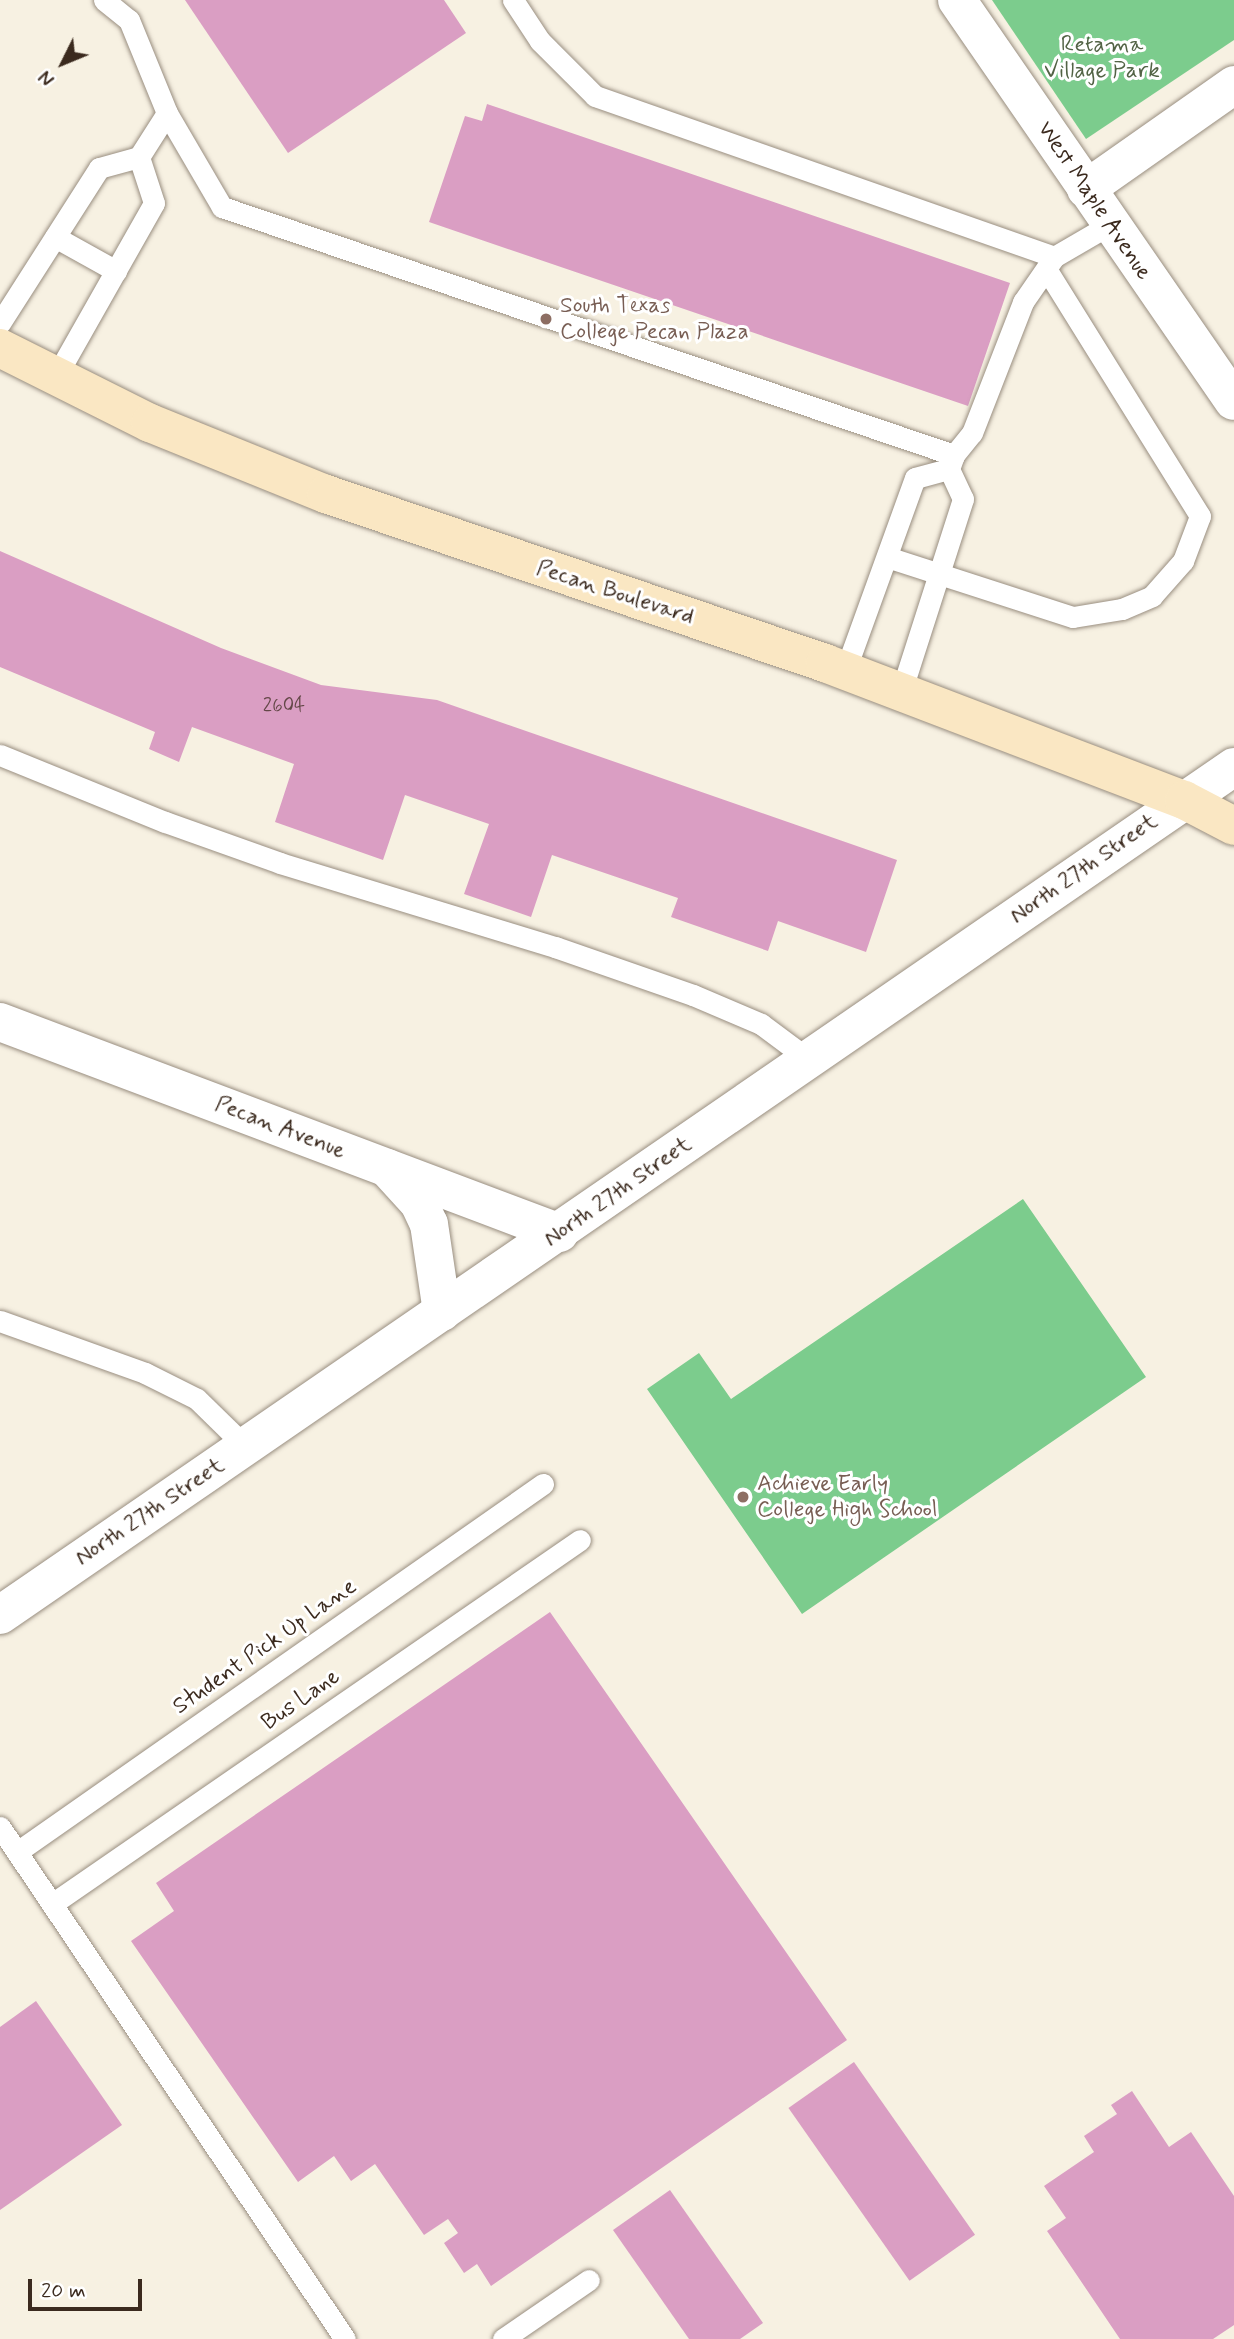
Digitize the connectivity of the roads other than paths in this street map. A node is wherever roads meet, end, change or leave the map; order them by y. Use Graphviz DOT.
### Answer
graph roads {
  1 [pos="104,0"];
  2 [pos="513,0"];
  3 [pos="957,0"];
  4 [pos="1234,85"];
  5 [pos="167,113"];
  6 [pos="139,157"];
  7 [pos="1086,189"];
  8 [pos="1109,225"];
  9 [pos="55,237"];
  10 [pos="1050,263"];
  11 [pos="116,271"];
  12 [pos="0,323"];
  13 [pos="0,348"];
  14 [pos="55,379"];
  15 [pos="1234,401"];
  16 [pos="951,462"];
  17 [pos="887,558"];
  18 [pos="940,574"];
  19 [pos="845,671"];
  20 [pos="901,692"];
  21 [pos="0,755"];
  22 [pos="1234,767"];
  23 [pos="1184,800"];
  24 [pos="1234,826"];
  25 [pos="0,1022"];
  26 [pos="808,1059"];
  27 [pos="387,1168"];
  28 [pos="560,1233"];
  29 [pos="442,1312"];
  30 [pos="0,1321"];
  31 [pos="246,1447"];
  32 [pos="543,1484"];
  33 [pos="580,1540"];
  34 [pos="0,1615"];
  35 [pos="0,1827"];
  36 [pos="17,1852"];
  37 [pos="52,1904"];
  38 [pos="589,2280"];
  39 [pos="345,2339"];
  40 [pos="503,2339"];
  1 -- 5 [label="lane"];
  2 -- 10 [label="lane"];
  3 -- 7 [label="street, West Maple Avenue"];
  4 -- 7 [label="street"];
  5 -- 6 [label="lane"];
  5 -- 16 [label="lane"];
  6 -- 9 [label="lane"];
  6 -- 11 [label="lane"];
  7 -- 8 [label="street, West Maple Avenue"];
  8 -- 10 [label="lane"];
  8 -- 15 [label="street, West Maple Avenue"];
  9 -- 11 [label="lane"];
  9 -- 12 [label="lane"];
  10 -- 16 [label="lane"];
  10 -- 18 [label="lane"];
  11 -- 14 [label="lane"];
  13 -- 14 [label="main road, Pecan Boulevard"];
  14 -- 19 [label="main road, Pecan Boulevard"];
  16 -- 17 [label="lane"];
  16 -- 18 [label="lane"];
  17 -- 18 [label="lane"];
  17 -- 19 [label="lane"];
  18 -- 20 [label="lane"];
  19 -- 20 [label="main road, Pecan Boulevard"];
  20 -- 23 [label="main road, Pecan Boulevard"];
  21 -- 26 [label="lane"];
  22 -- 23 [label="street, North 27th Street"];
  23 -- 24 [label="main road, Pecan Boulevard"];
  23 -- 26 [label="street, North 27th Street"];
  25 -- 27 [label="street, Pecan Avenue"];
  26 -- 28 [label="street, North 27th Street"];
  27 -- 28 [label="street, Pecan Avenue"];
  27 -- 29 [label="street"];
  28 -- 29 [label="street, North 27th Street"];
  29 -- 31 [label="street, North 27th Street"];
  30 -- 31 [label="lane"];
  31 -- 34 [label="street, North 27th Street"];
  32 -- 36 [label="lane, Student Pick Up Lane"];
  33 -- 37 [label="lane, Bus Lane"];
  35 -- 36 [label="lane"];
  36 -- 37 [label="lane"];
  37 -- 39 [label="lane"];
  38 -- 40 [label="lane"];
}
